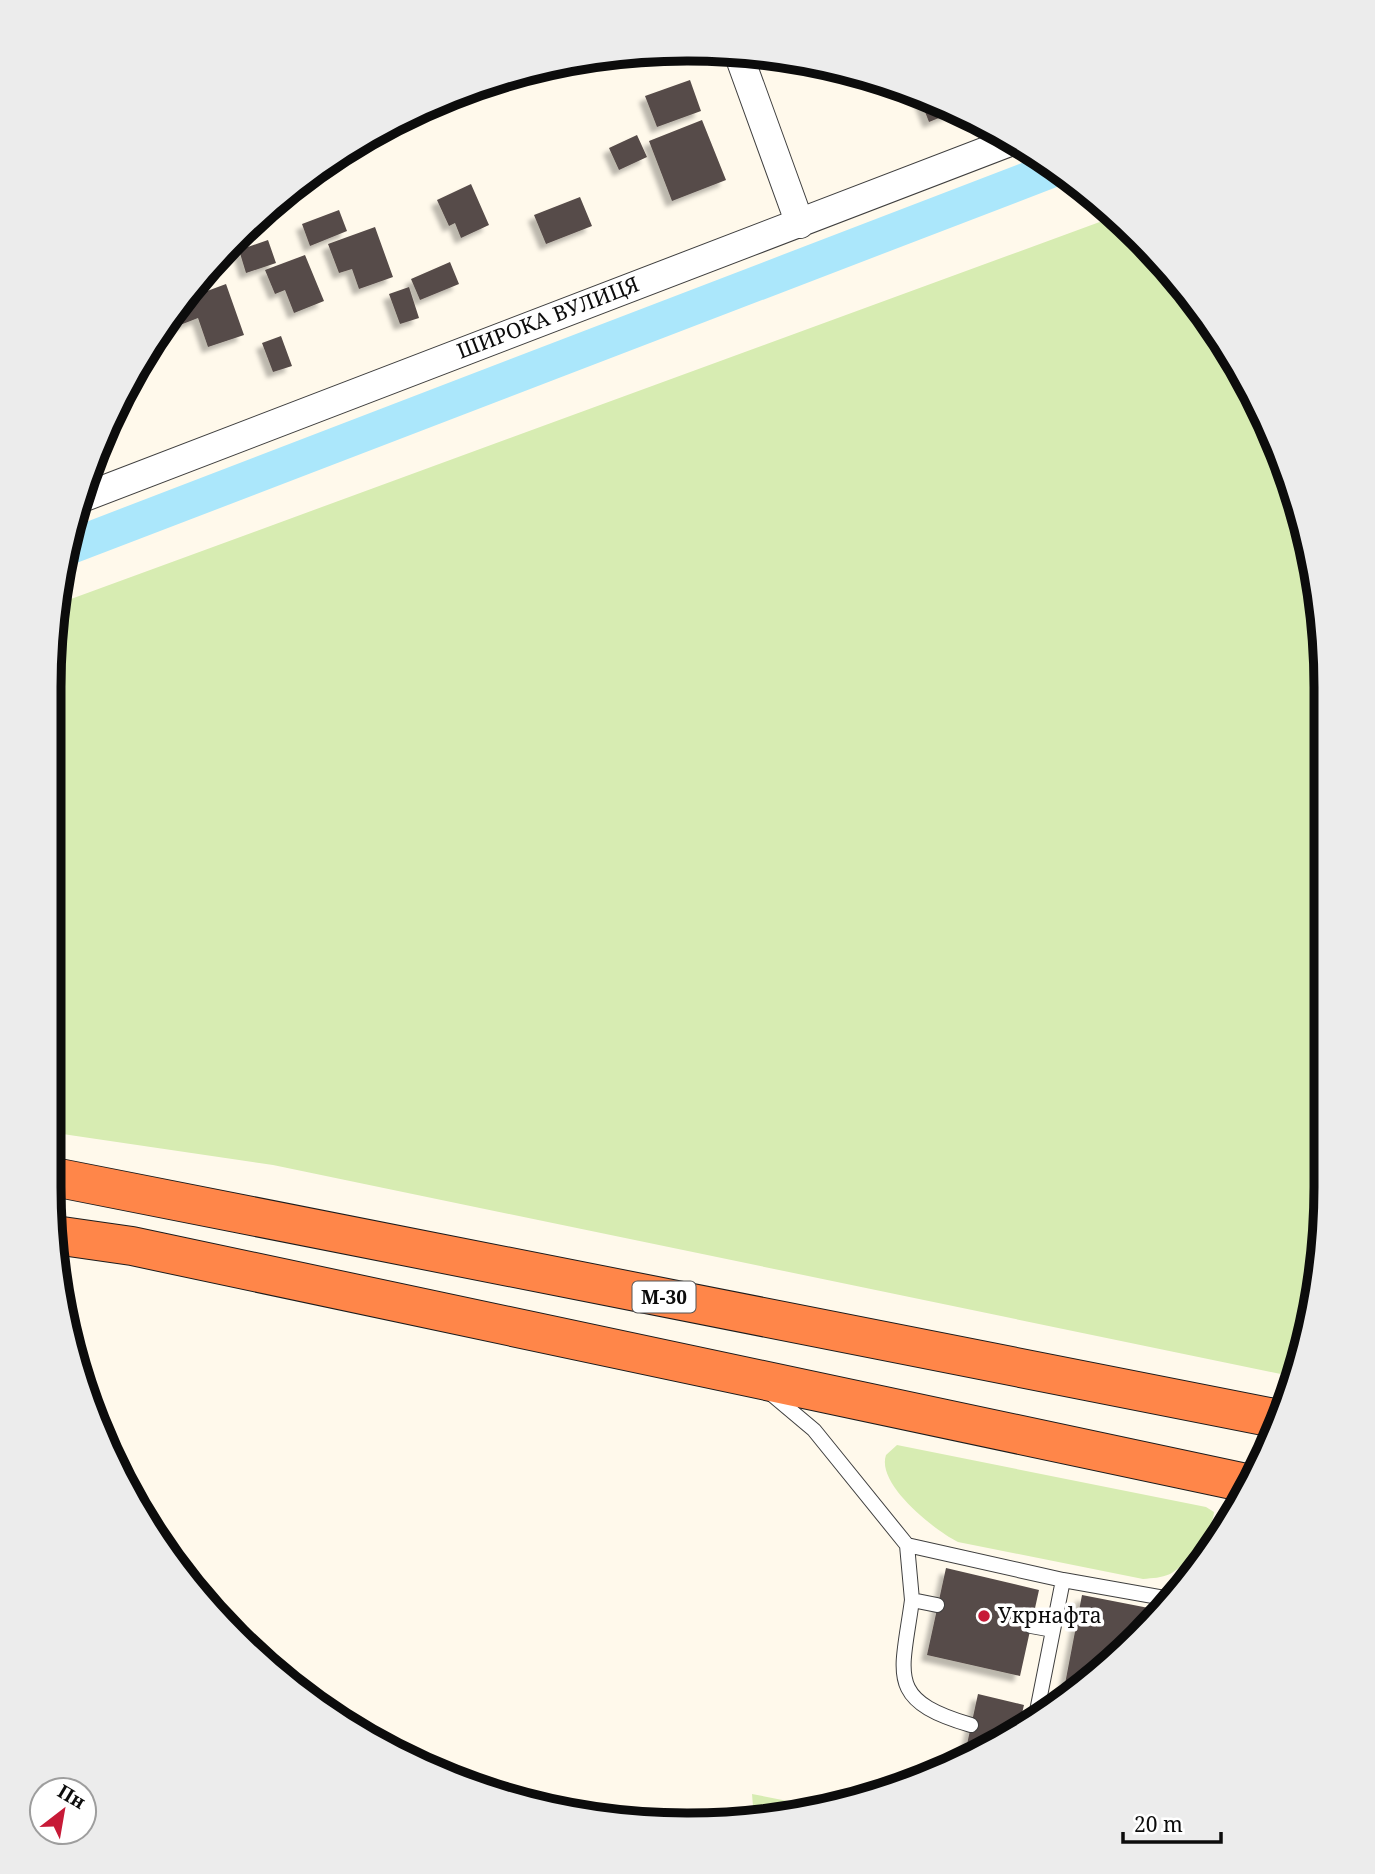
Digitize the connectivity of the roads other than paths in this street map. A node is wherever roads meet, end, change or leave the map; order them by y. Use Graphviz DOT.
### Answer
graph roads {
  1 [pos="742,64"];
  2 [pos="1001,145"];
  3 [pos="800,223"];
  4 [pos="92,494"];
  5 [pos="61,1178"];
  6 [pos="64,1236"];
  7 [pos="753,1378"];
  8 [pos="1270,1417"];
  9 [pos="1239,1482"];
  10 [pos="907,1545"];
  11 [pos="1063,1580"];
  12 [pos="1160,1597"];
  13 [pos="912,1600"];
  14 [pos="937,1605"];
  15 [pos="1031,1626"];
  16 [pos="1053,1630"];
  17 [pos="1038,1705"];
  18 [pos="971,1725"];
  1 -- 3 [label="street"];
  2 -- 3 [label="street, ШИРОКА ВУЛИЦЯ"];
  3 -- 4 [label="street, ШИРОКА ВУЛИЦЯ"];
  5 -- 8 [label="highway, М-30"];
  6 -- 7 [label="highway"];
  7 -- 9 [label="highway"];
  7 -- 10 [label="lane"];
  10 -- 11 [label="lane"];
  10 -- 13 [label="lane"];
  11 -- 12 [label="lane"];
  11 -- 16 [label="lane"];
  13 -- 14 [label="lane"];
  13 -- 18 [label="lane"];
  15 -- 16 [label="lane"];
  16 -- 17 [label="lane"];
}
